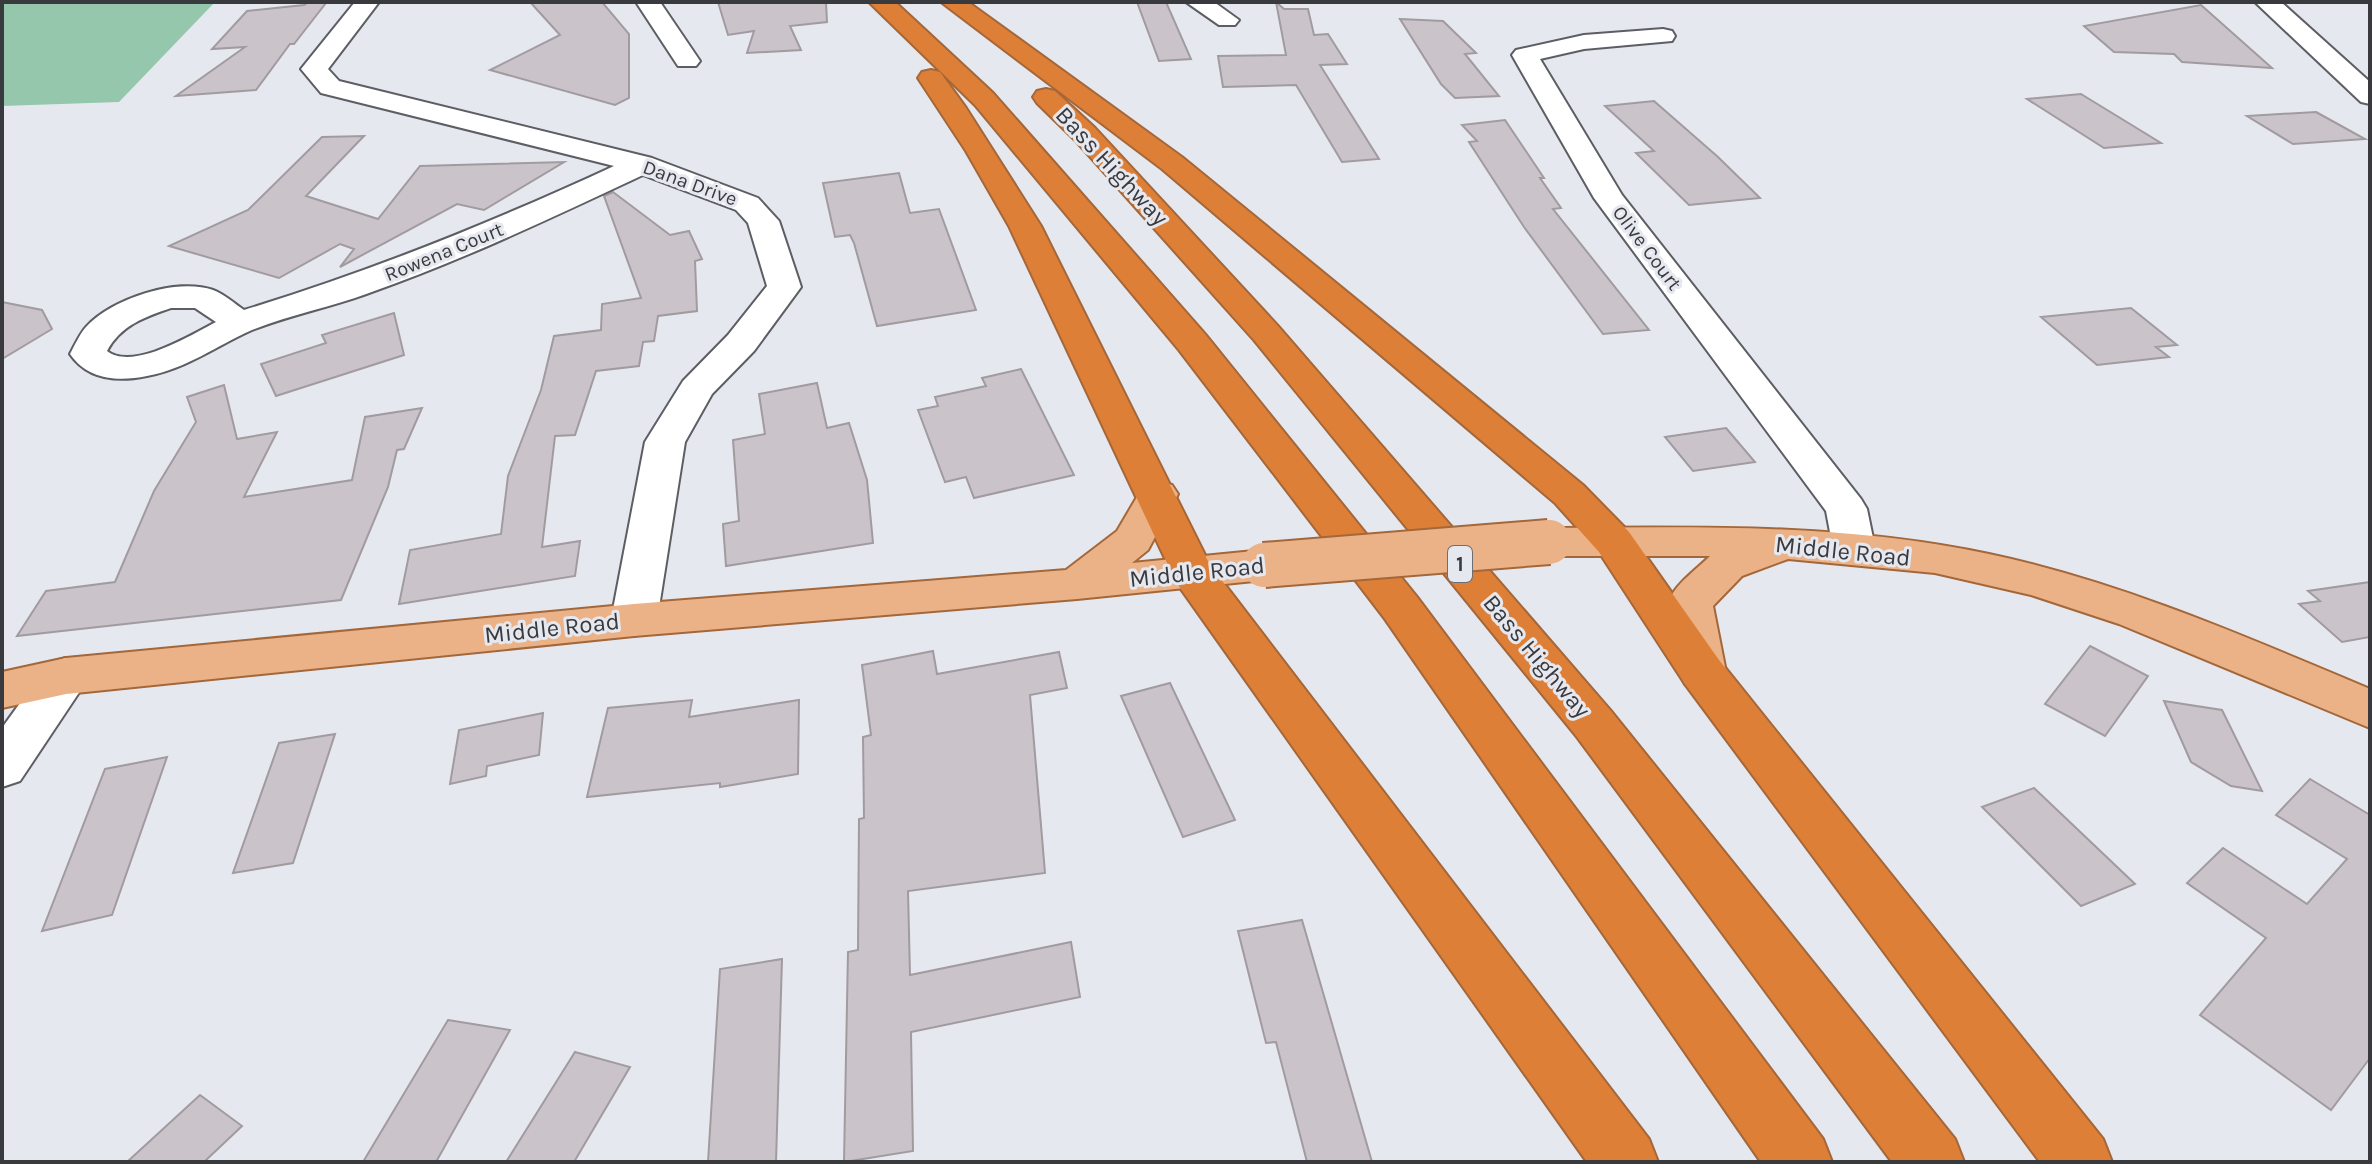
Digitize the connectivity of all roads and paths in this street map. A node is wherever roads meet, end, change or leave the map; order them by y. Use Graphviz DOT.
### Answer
graph roads {
  1 [pos="367,2"];
  2 [pos="648,2"];
  3 [pos="878,2"];
  4 [pos="946,2"];
  5 [pos="953,2"];
  6 [pos="1198,2"];
  7 [pos="2267,2"];
  8 [pos="1227,20"];
  9 [pos="1663,36"];
  10 [pos="687,61"];
  11 [pos="2370,96"];
  12 [pos="642,164"];
  13 [pos="240,323"];
  14 [pos="1158,494"];
  15 [pos="1614,542"];
  16 [pos="1784,544"];
  17 [pos="1854,548"];
  18 [pos="1191,571"];
  19 [pos="1077,584"];
  20 [pos="634,620"];
  21 [pos="1702,672"];
  22 [pos="66,676"];
  23 [pos="2,690"];
  24 [pos="2370,709"];
  25 [pos="2,767"];
  26 [pos="1626,1162"];
  27 [pos="1800,1162"];
  28 [pos="1932,1162"];
  29 [pos="2080,1162"];
  1 -- 12 [label="street, Dana Drive"];
  2 -- 10 [label="street"];
  3 -- 14 [label="highway"];
  3 -- 27 [label="highway, Bass Highway"];
  4 -- 28 [label="highway, Bass Highway / 1"];
  5 -- 15 [label="highway"];
  6 -- 8 [label="street"];
  7 -- 11 [label="street"];
  9 -- 17 [label="street, Olive Court"];
  12 -- 13 [label="street, Rowena Court"];
  12 -- 20 [label="street, Dana Drive"];
  14 -- 18 [label="highway"];
  14 -- 19 [label="main road"];
  15 -- 16 [label="main road, Middle Road"];
  15 -- 18 [label="main road, Middle Road, bridge"];
  15 -- 21 [label="highway"];
  16 -- 17 [label="main road, Middle Road"];
  16 -- 21 [label="main road"];
  17 -- 24 [label="main road, Middle Road"];
  18 -- 19 [label="main road, Middle Road"];
  18 -- 26 [label="highway"];
  19 -- 20 [label="main road, Middle Road"];
  20 -- 22 [label="main road, Middle Road"];
  21 -- 29 [label="highway"];
  22 -- 23 [label="main road, Middle Road"];
  22 -- 25 [label="street"];
}
